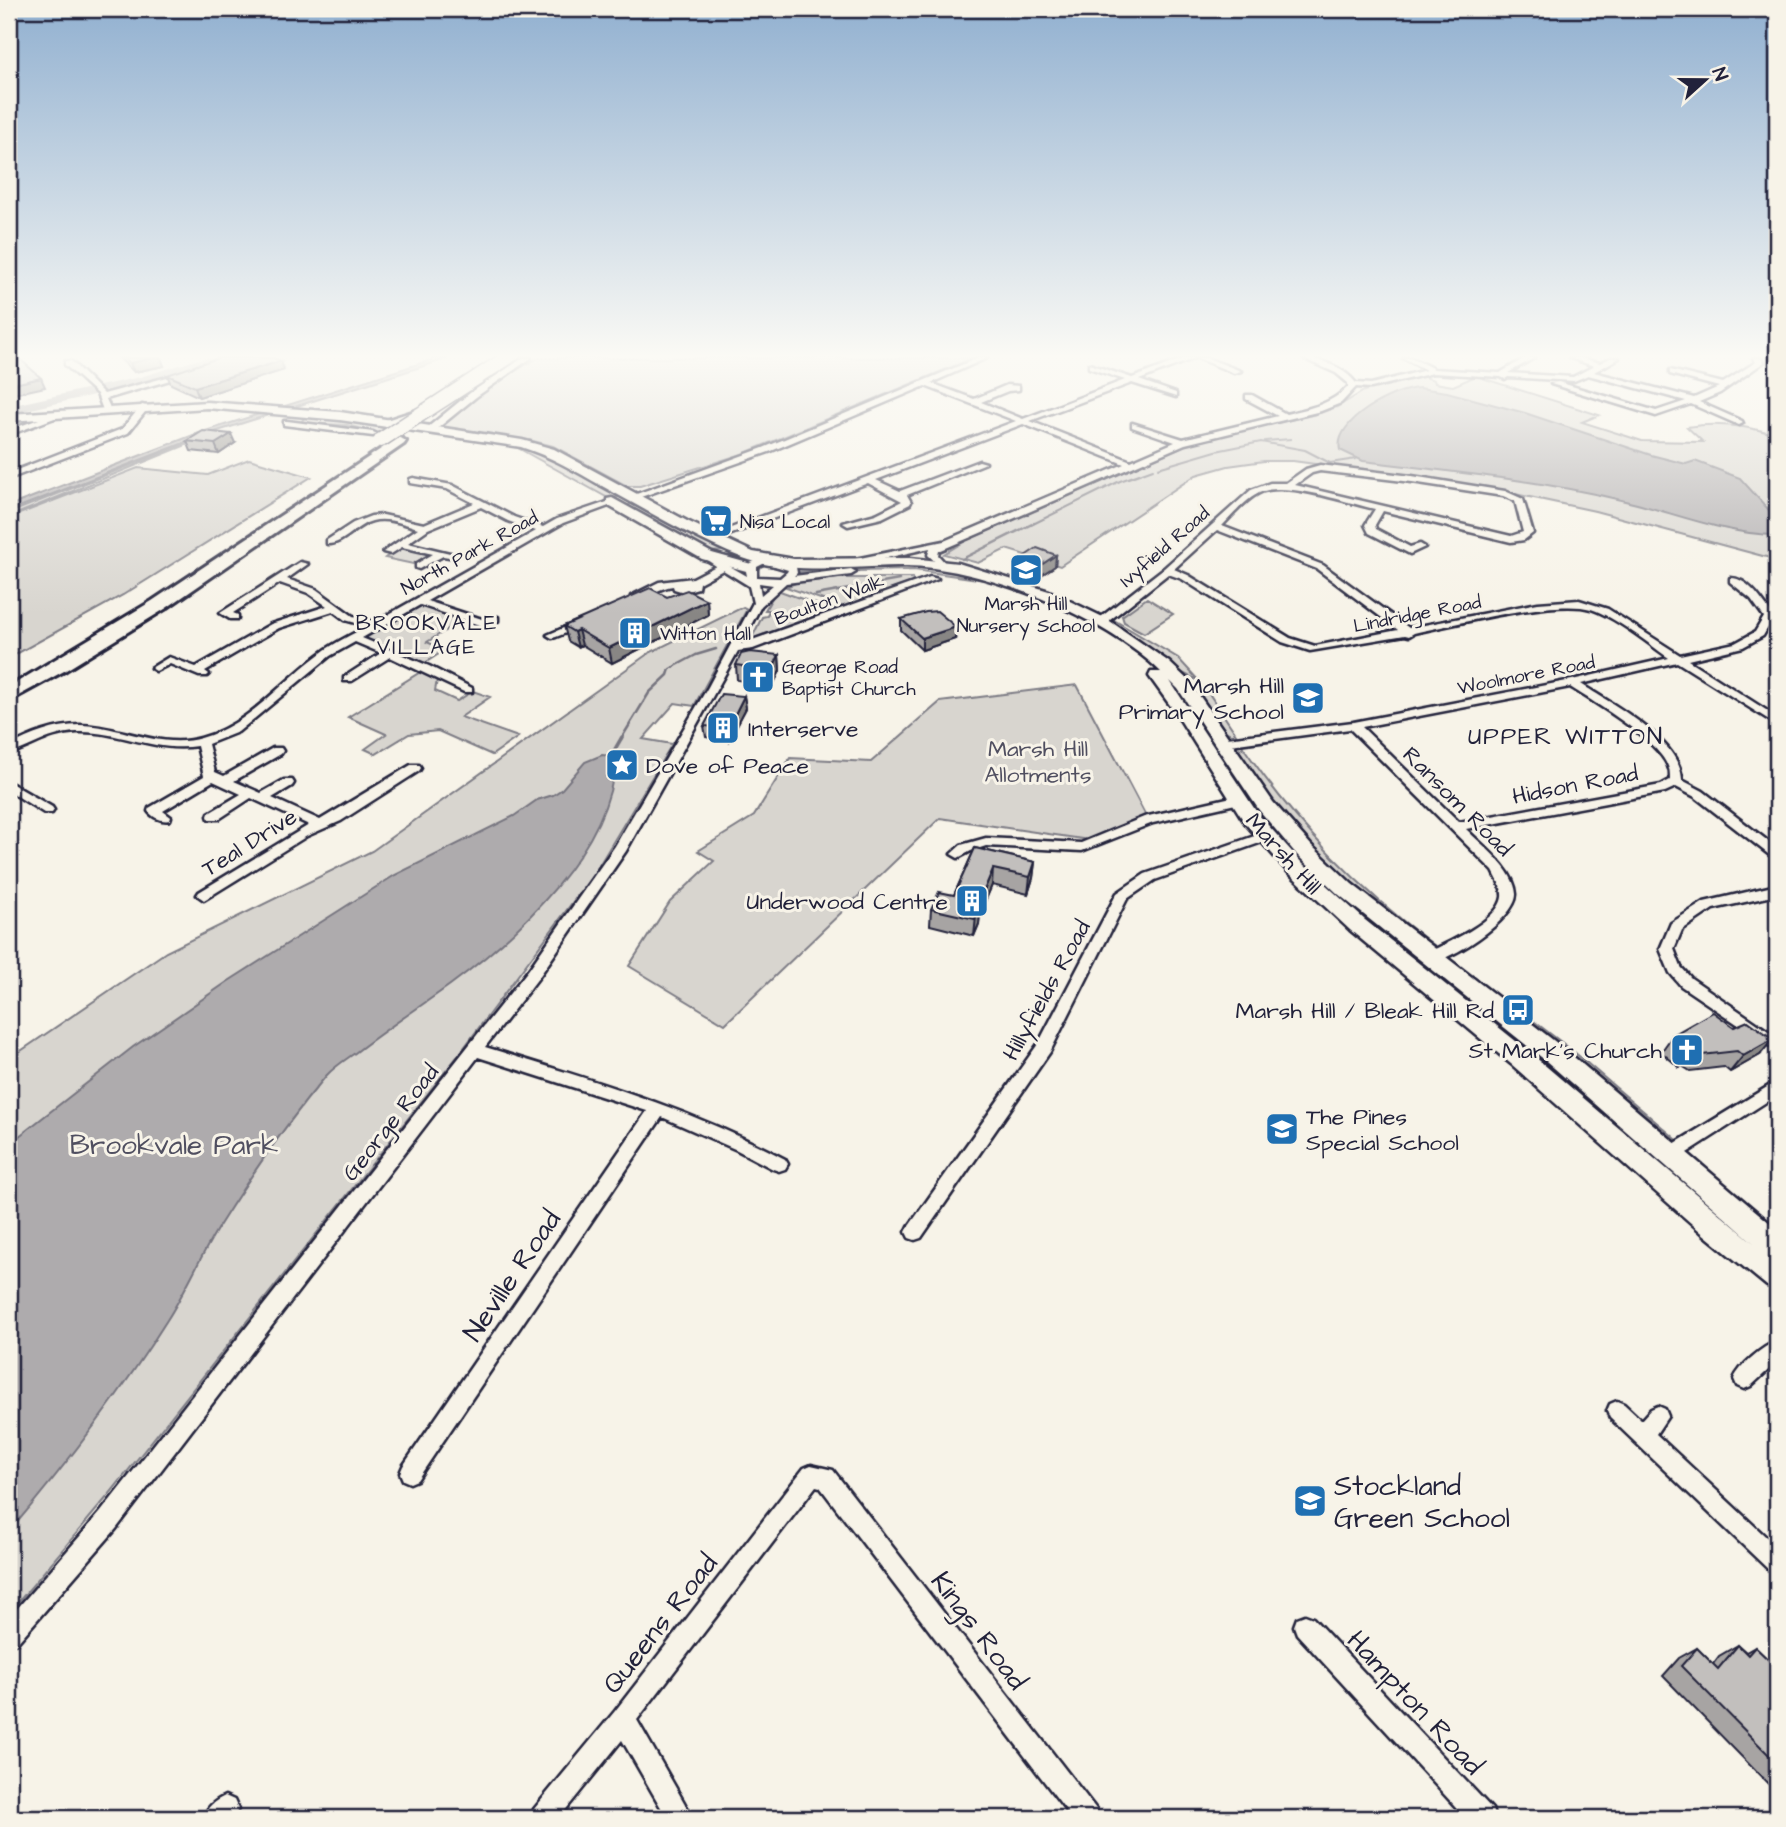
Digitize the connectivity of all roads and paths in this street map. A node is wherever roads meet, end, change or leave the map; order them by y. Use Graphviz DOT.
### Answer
graph roads {
  1 [pos="95,443"];
  2 [pos="377,443"];
  3 [pos="378,443"];
  4 [pos="496,443"];
  5 [pos="511,443"];
  6 [pos="782,443"];
  7 [pos="963,443"];
  8 [pos="1079,443"];
  9 [pos="1179,443"];
  10 [pos="1132,464"];
  11 [pos="546,466"];
  12 [pos="982,467"];
  13 [pos="9,476"];
  14 [pos="423,476"];
  15 [pos="868,479"];
  16 [pos="413,481"];
  17 [pos="1288,486"];
  18 [pos="403,487"];
  19 [pos="901,494"];
  20 [pos="632,497"];
  21 [pos="607,499"];
  22 [pos="480,504"];
  23 [pos="1379,510"];
  24 [pos="852,519"];
  25 [pos="1215,526"];
  26 [pos="425,527"];
  27 [pos="542,530"];
  28 [pos="710,539"];
  29 [pos="353,540"];
  30 [pos="956,540"];
  31 [pos="400,544"];
  32 [pos="1420,547"];
  33 [pos="388,552"];
  34 [pos="707,556"];
  35 [pos="765,560"];
  36 [pos="303,564"];
  37 [pos="419,566"];
  38 [pos="722,566"];
  39 [pos="852,567"];
  40 [pos="1167,570"];
  41 [pos="938,572"];
  42 [pos="753,577"];
  43 [pos="787,578"];
  44 [pos="280,580"];
  45 [pos="1732,580"];
  46 [pos="418,601"];
  47 [pos="623,601"];
  48 [pos="758,603"];
  49 [pos="332,608"];
  50 [pos="234,617"];
  51 [pos="597,617"];
  52 [pos="494,619"];
  53 [pos="1101,622"];
  54 [pos="375,625"];
  55 [pos="556,630"];
  56 [pos="1409,633"];
  57 [pos="354,638"];
  58 [pos="736,648"];
  59 [pos="389,653"];
  60 [pos="1678,658"];
  61 [pos="156,668"];
  62 [pos="348,679"];
  63 [pos="9,682"];
  64 [pos="1572,683"];
  65 [pos="468,690"];
  66 [pos="9,695"];
  67 [pos="1777,722"];
  68 [pos="1353,725"];
  69 [pos="202,742"];
  70 [pos="1223,742"];
  71 [pos="1202,746"];
  72 [pos="9,750"];
  73 [pos="277,751"];
  74 [pos="415,768"];
  75 [pos="212,776"];
  76 [pos="225,781"];
  77 [pos="1676,782"];
  78 [pos="288,783"];
  79 [pos="9,786"];
  80 [pos="257,796"];
  81 [pos="1236,800"];
  82 [pos="48,810"];
  83 [pos="214,816"];
  84 [pos="165,817"];
  85 [pos="317,824"];
  86 [pos="1457,827"];
  87 [pos="1266,836"];
  88 [pos="958,854"];
  89 [pos="1777,854"];
  90 [pos="1777,890"];
  91 [pos="204,895"];
  92 [pos="1429,958"];
  93 [pos="1777,1045"];
  94 [pos="475,1050"];
  95 [pos="1777,1087"];
  96 [pos="658,1109"];
  97 [pos="1657,1161"];
  98 [pos="779,1164"];
  99 [pos="915,1232"];
  100 [pos="1777,1246"];
  101 [pos="1777,1277"];
  102 [pos="1777,1350"];
  103 [pos="1744,1379"];
  104 [pos="1617,1411"];
  105 [pos="1658,1416"];
  106 [pos="1642,1434"];
  107 [pos="410,1473"];
  108 [pos="826,1477"];
  109 [pos="1777,1562"];
  110 [pos="1305,1626"];
  111 [pos="9,1635"];
  112 [pos="623,1719"];
  113 [pos="543,1818"];
  114 [pos="681,1818"];
  115 [pos="1087,1818"];
  116 [pos="1483,1818"];
  1 -- 13 [label="street"];
  2 -- 63 [label="highway"];
  3 -- 66 [label="highway"];
  4 -- 11 [label="main road"];
  5 -- 20 [label="main road, Marsh Hill"];
  6 -- 20 [label="street"];
  7 -- 15 [label="street"];
  8 -- 10 [label="street"];
  9 -- 10 [label="street"];
  10 -- 30 [label="street"];
  12 -- 19 [label="street"];
  14 -- 16 [label="street"];
  15 -- 19 [label="street"];
  15 -- 28 [label="street"];
  16 -- 18 [label="street"];
  16 -- 22 [label="street"];
  17 -- 23 [label="street, Ivyfield Road"];
  17 -- 23 [label="street, Ivyfield Road"];
  17 -- 25 [label="street, Ivyfield Road"];
  19 -- 24 [label="street"];
  20 -- 21 [label="main road"];
  20 -- 28 [label="main road, Marsh Hill"];
  21 -- 27 [label="street, North Park Road"];
  21 -- 34 [label="main road, Marsh Hill"];
  22 -- 26 [label="street"];
  22 -- 27 [label="street"];
  23 -- 32 [label="street"];
  25 -- 40 [label="street, Ivyfield Road"];
  25 -- 56 [label="street"];
  26 -- 29 [label="street"];
  26 -- 31 [label="street"];
  27 -- 46 [label="street, North Park Road"];
  28 -- 35 [label="main road, Marsh Hill"];
  30 -- 39 [label="street"];
  30 -- 41 [label="street"];
  31 -- 33 [label="street"];
  31 -- 37 [label="street"];
  34 -- 38 [label="street"];
  34 -- 42 [label="main road, Marsh Hill"];
  35 -- 39 [label="main road, Marsh Hill"];
  35 -- 42 [label="street"];
  35 -- 43 [label="street"];
  36 -- 44 [label="street"];
  38 -- 42 [label="street"];
  38 -- 47 [label="street"];
  39 -- 41 [label="main road, Marsh Hill"];
  39 -- 43 [label="main road, Marsh Hill"];
  39 -- 71 [label="main road, Marsh Hill"];
  40 -- 53 [label="street, Ivyfield Road"];
  40 -- 56 [label="street, Lindridge Road"];
  41 -- 53 [label="main road, Marsh Hill"];
  41 -- 58 [label="street, Boulton Walk"];
  42 -- 43 [label="main road, Marsh Hill"];
  42 -- 48 [label="street"];
  43 -- 48 [label="street, George Road"];
  44 -- 49 [label="street"];
  44 -- 50 [label="street"];
  45 -- 60 [label="street, Woolmore Road"];
  46 -- 52 [label="street"];
  46 -- 54 [label="street, North Park Road"];
  48 -- 58 [label="street, George Road"];
  49 -- 54 [label="street"];
  49 -- 61 [label="street"];
  51 -- 55 [label="street"];
  53 -- 70 [label="main road, Marsh Hill"];
  54 -- 57 [label="street, North Park Road"];
  56 -- 60 [label="street, Lindridge Road"];
  57 -- 59 [label="street"];
  57 -- 69 [label="street, North Park Road"];
  58 -- 94 [label="street, George Road"];
  59 -- 62 [label="street"];
  59 -- 65 [label="street"];
  60 -- 64 [label="street, Woolmore Road"];
  60 -- 67 [label="street, Lindridge Road"];
  64 -- 68 [label="street, Woolmore Road"];
  64 -- 77 [label="street, Hidson Road"];
  68 -- 70 [label="street, Woolmore Road"];
  68 -- 86 [label="street, Ransom Road"];
  69 -- 72 [label="street, North Park Road"];
  69 -- 75 [label="street"];
  70 -- 71 [label="main road"];
  70 -- 92 [label="main road, Marsh Hill"];
  71 -- 81 [label="main road, Marsh Hill"];
  73 -- 76 [label="street"];
  74 -- 85 [label="street, Teal Drive"];
  75 -- 76 [label="street, Teal Drive"];
  75 -- 84 [label="street"];
  76 -- 80 [label="street, Teal Drive"];
  77 -- 86 [label="street, Hidson Road"];
  77 -- 89 [label="street"];
  78 -- 80 [label="street, Teal Drive"];
  79 -- 82 [label="street"];
  80 -- 83 [label="street, Teal Drive"];
  80 -- 85 [label="street, Teal Drive"];
  81 -- 87 [label="main road, Marsh Hill"];
  81 -- 88 [label="street"];
  85 -- 91 [label="street, Teal Drive"];
  86 -- 92 [label="street, Ransom Road"];
  87 -- 97 [label="main road, Marsh Hill"];
  87 -- 99 [label="street, Hillyfields Road"];
  90 -- 93 [label="street"];
  92 -- 97 [label="main road, Marsh Hill"];
  94 -- 96 [label="street"];
  94 -- 111 [label="street, George Road"];
  95 -- 97 [label="street"];
  96 -- 98 [label="street"];
  96 -- 107 [label="street, Neville Road"];
  97 -- 100 [label="main road, Marsh Hill"];
  97 -- 101 [label="main road, Marsh Hill"];
  102 -- 103 [label="street"];
  104 -- 106 [label="street"];
  105 -- 106 [label="street"];
  106 -- 109 [label="street"];
  108 -- 112 [label="street, Queens Road"];
  108 -- 115 [label="street, Kings Road"];
  110 -- 116 [label="street, Hampton Road"];
  112 -- 113 [label="street, Queens Road"];
  112 -- 114 [label="street"];
}
